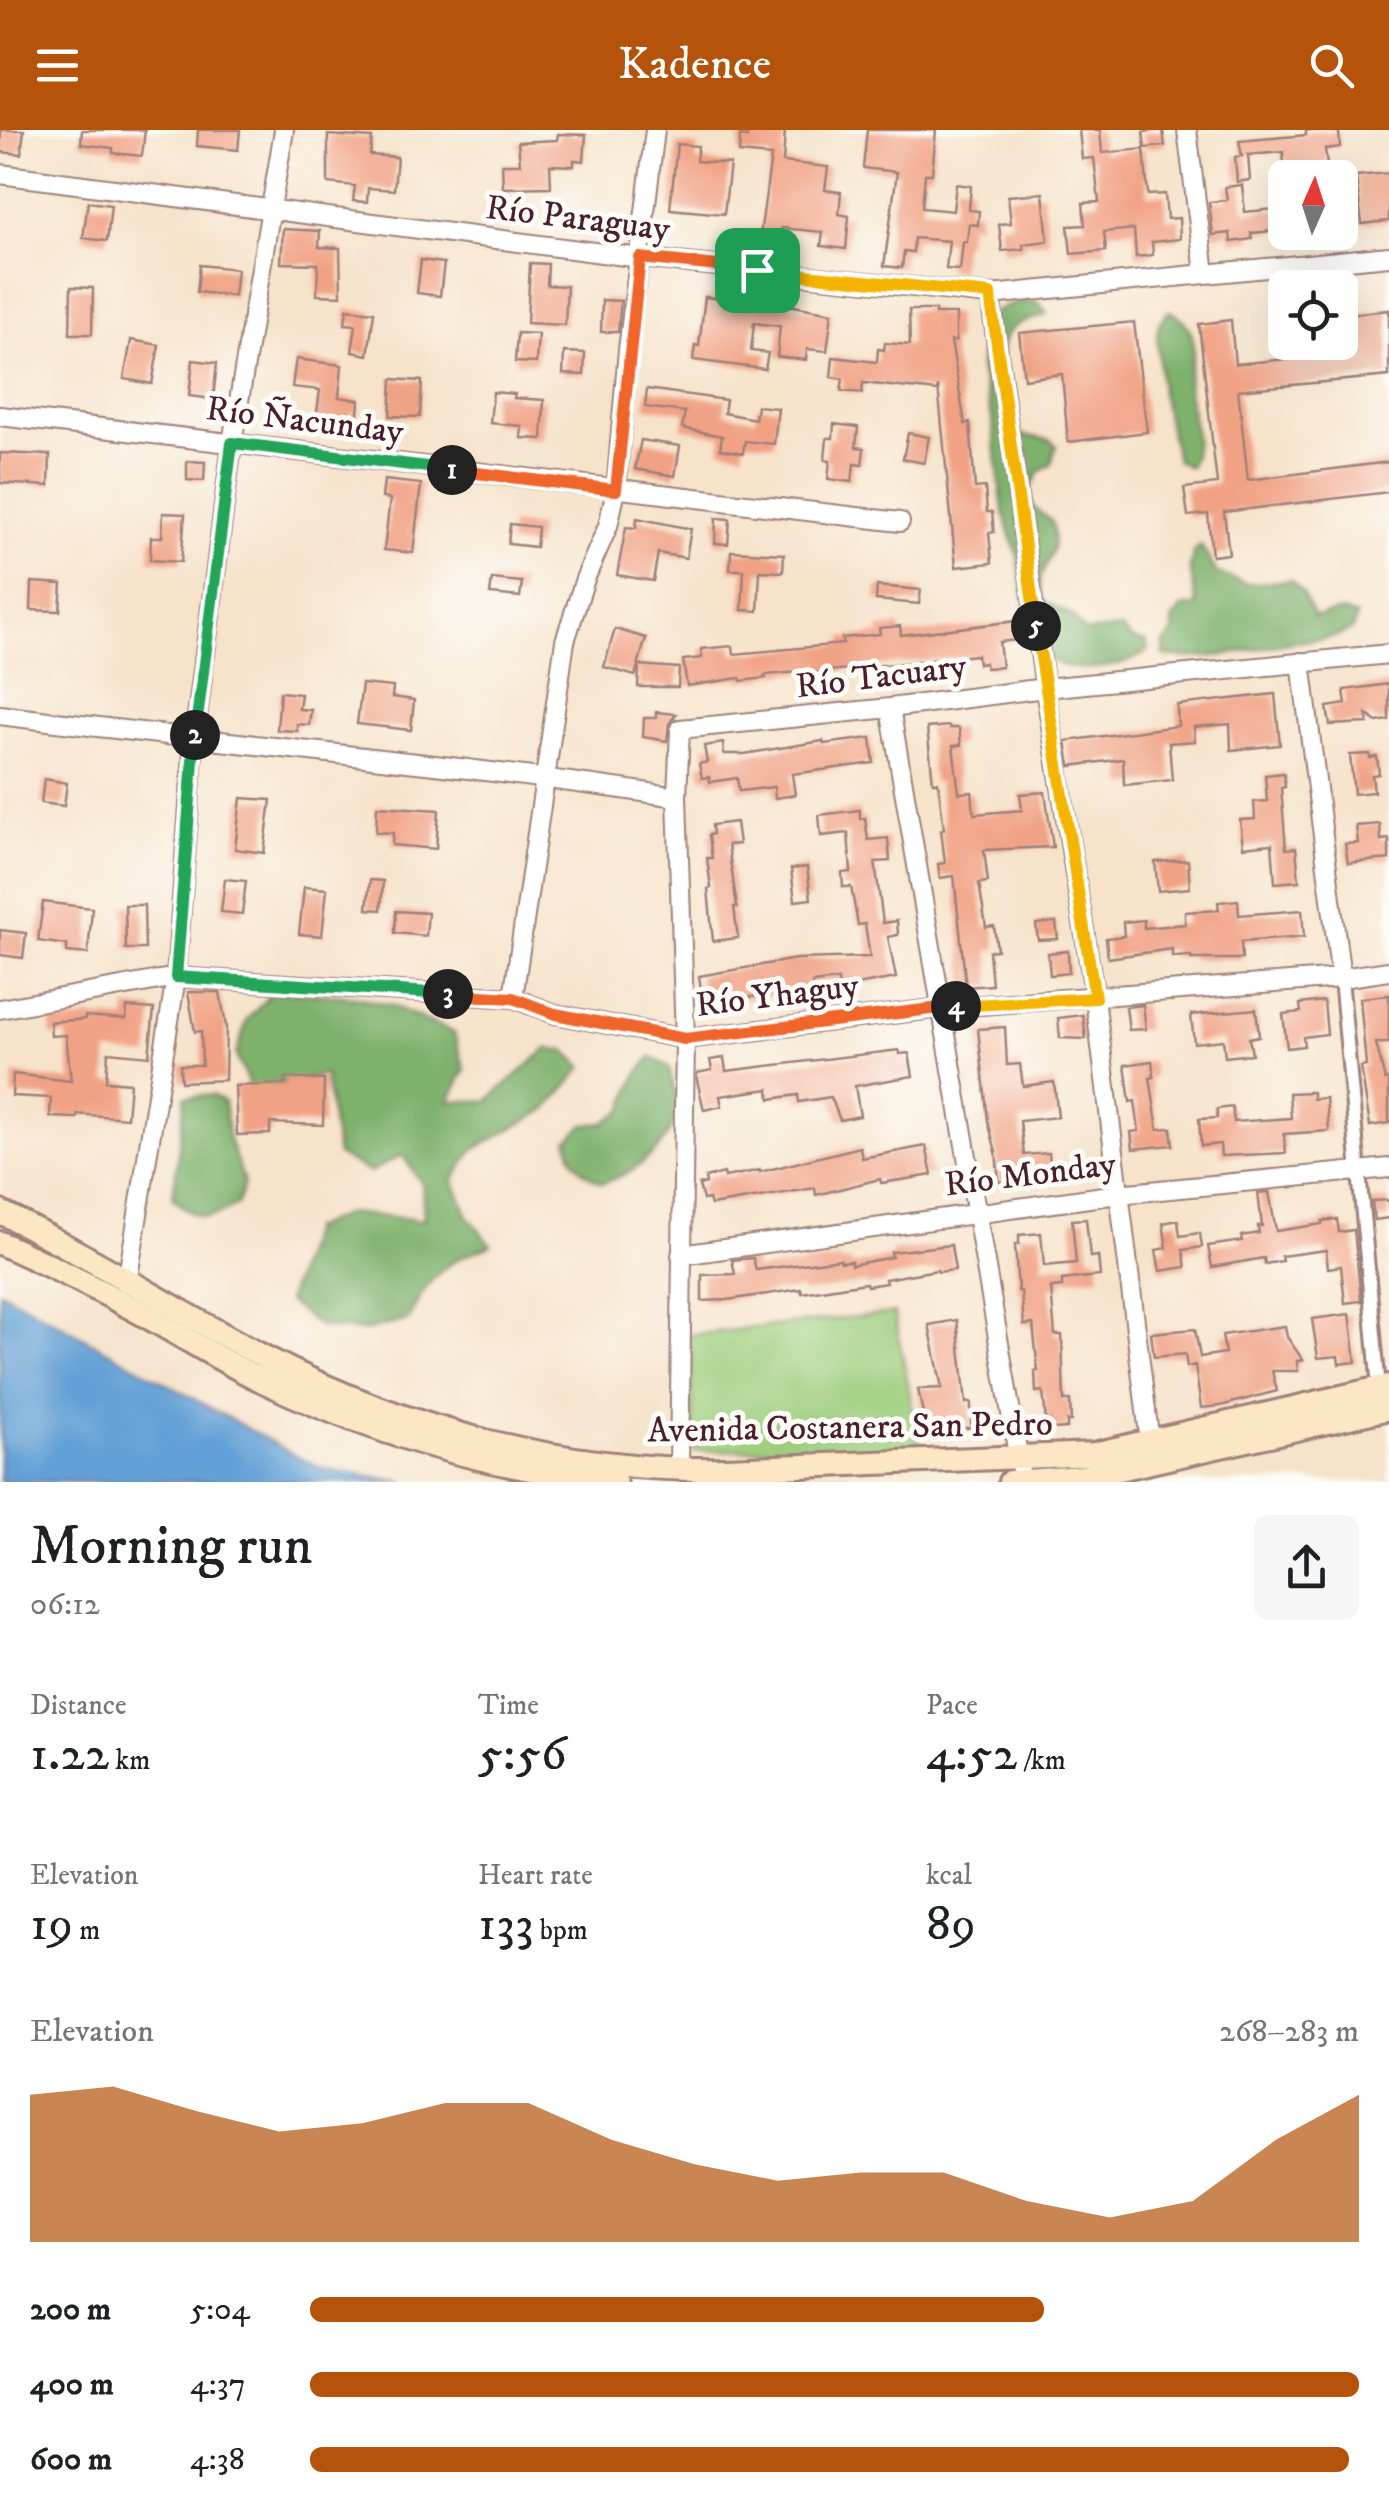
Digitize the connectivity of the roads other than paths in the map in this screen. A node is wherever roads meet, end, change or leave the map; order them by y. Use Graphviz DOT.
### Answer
graph roads {
  1 [pos="284,130"];
  2 [pos="655,130"];
  3 [pos="1188,130"];
  4 [pos="0,174"];
  5 [pos="271,210"];
  6 [pos="1389,256"];
  7 [pos="640,258"];
  8 [pos="1205,274"];
  9 [pos="990,294"];
  10 [pos="0,416"];
  11 [pos="232,443"];
  12 [pos="616,490"];
  13 [pos="900,522"];
  14 [pos="1389,654"];
  15 [pos="1301,662"];
  16 [pos="1045,688"];
  17 [pos="890,708"];
  18 [pos="0,715"];
  19 [pos="194,740"];
  20 [pos="544,777"];
  21 [pos="677,796"];
  22 [pos="1389,971"];
  23 [pos="176,977"];
  24 [pos="1341,978"];
  25 [pos="513,998"];
  26 [pos="1095,998"];
  27 [pos="942,1008"];
  28 [pos="0,1009"];
  29 [pos="685,1039"];
  30 [pos="1389,1168"];
  31 [pos="1360,1172"];
  32 [pos="1118,1194"];
  33 [pos="0,1212"];
  34 [pos="975,1213"];
  35 [pos="0,1243"];
  36 [pos="681,1255"];
  37 [pos="127,1283"];
  38 [pos="1386,1394"];
  39 [pos="1151,1451"];
  40 [pos="680,1470"];
  41 [pos="1020,1470"];
  42 [pos="615,1482"];
  43 [pos="1010,1482"];
  1 -- 5 [label="street"];
  2 -- 7 [label="street"];
  3 -- 8 [label="street"];
  4 -- 5 [label="street, Río Paraguay"];
  5 -- 7 [label="street, Río Paraguay"];
  5 -- 11 [label="street"];
  6 -- 8 [label="street, Río Paraguay"];
  7 -- 9 [label="street, Río Paraguay"];
  7 -- 12 [label="street"];
  8 -- 9 [label="street, Río Paraguay"];
  9 -- 16 [label="street"];
  10 -- 11 [label="street, Río Ñacunday"];
  11 -- 12 [label="street, Río Ñacunday"];
  11 -- 19 [label="street"];
  12 -- 13 [label="street, Río Ñacunday"];
  12 -- 20 [label="street"];
  14 -- 15 [label="street, Río Tacuary"];
  15 -- 16 [label="street, Río Tacuary"];
  15 -- 24 [label="street"];
  16 -- 17 [label="street, Río Tacuary"];
  16 -- 26 [label="street"];
  17 -- 21 [label="street, Río Tacuary"];
  17 -- 27 [label="street"];
  18 -- 19 [label="street"];
  19 -- 20 [label="street"];
  19 -- 23 [label="street"];
  20 -- 21 [label="street"];
  20 -- 25 [label="street"];
  21 -- 29 [label="street"];
  22 -- 24 [label="street, Río Yhaguy"];
  23 -- 25 [label="street, Río Yhaguy"];
  23 -- 28 [label="street, Río Yhaguy"];
  23 -- 37 [label="street"];
  24 -- 26 [label="street, Río Yhaguy"];
  24 -- 31 [label="street"];
  25 -- 29 [label="street, Río Yhaguy"];
  26 -- 27 [label="street, Río Yhaguy"];
  26 -- 32 [label="street"];
  27 -- 29 [label="street, Río Yhaguy"];
  27 -- 34 [label="street"];
  29 -- 36 [label="street"];
  30 -- 31 [label="street, Río Monday"];
  31 -- 32 [label="street, Río Monday"];
  31 -- 38 [label="street"];
  32 -- 34 [label="street, Río Monday"];
  32 -- 39 [label="street"];
  33 -- 37 [label="main road, Avenida Costanera San Pedro"];
  34 -- 36 [label="street, Río Monday"];
  34 -- 41 [label="street"];
  35 -- 42 [label="main road, Avenida Costanera San Pedro"];
  36 -- 40 [label="street"];
  37 -- 40 [label="main road, Avenida Costanera San Pedro"];
  38 -- 39 [label="main road, Avenida Costanera San Pedro"];
  39 -- 41 [label="main road, Avenida Costanera San Pedro"];
  40 -- 41 [label="main road, Avenida Costanera San Pedro"];
  41 -- 43 [label="main road, Avenida Costanera San Pedro"];
}
